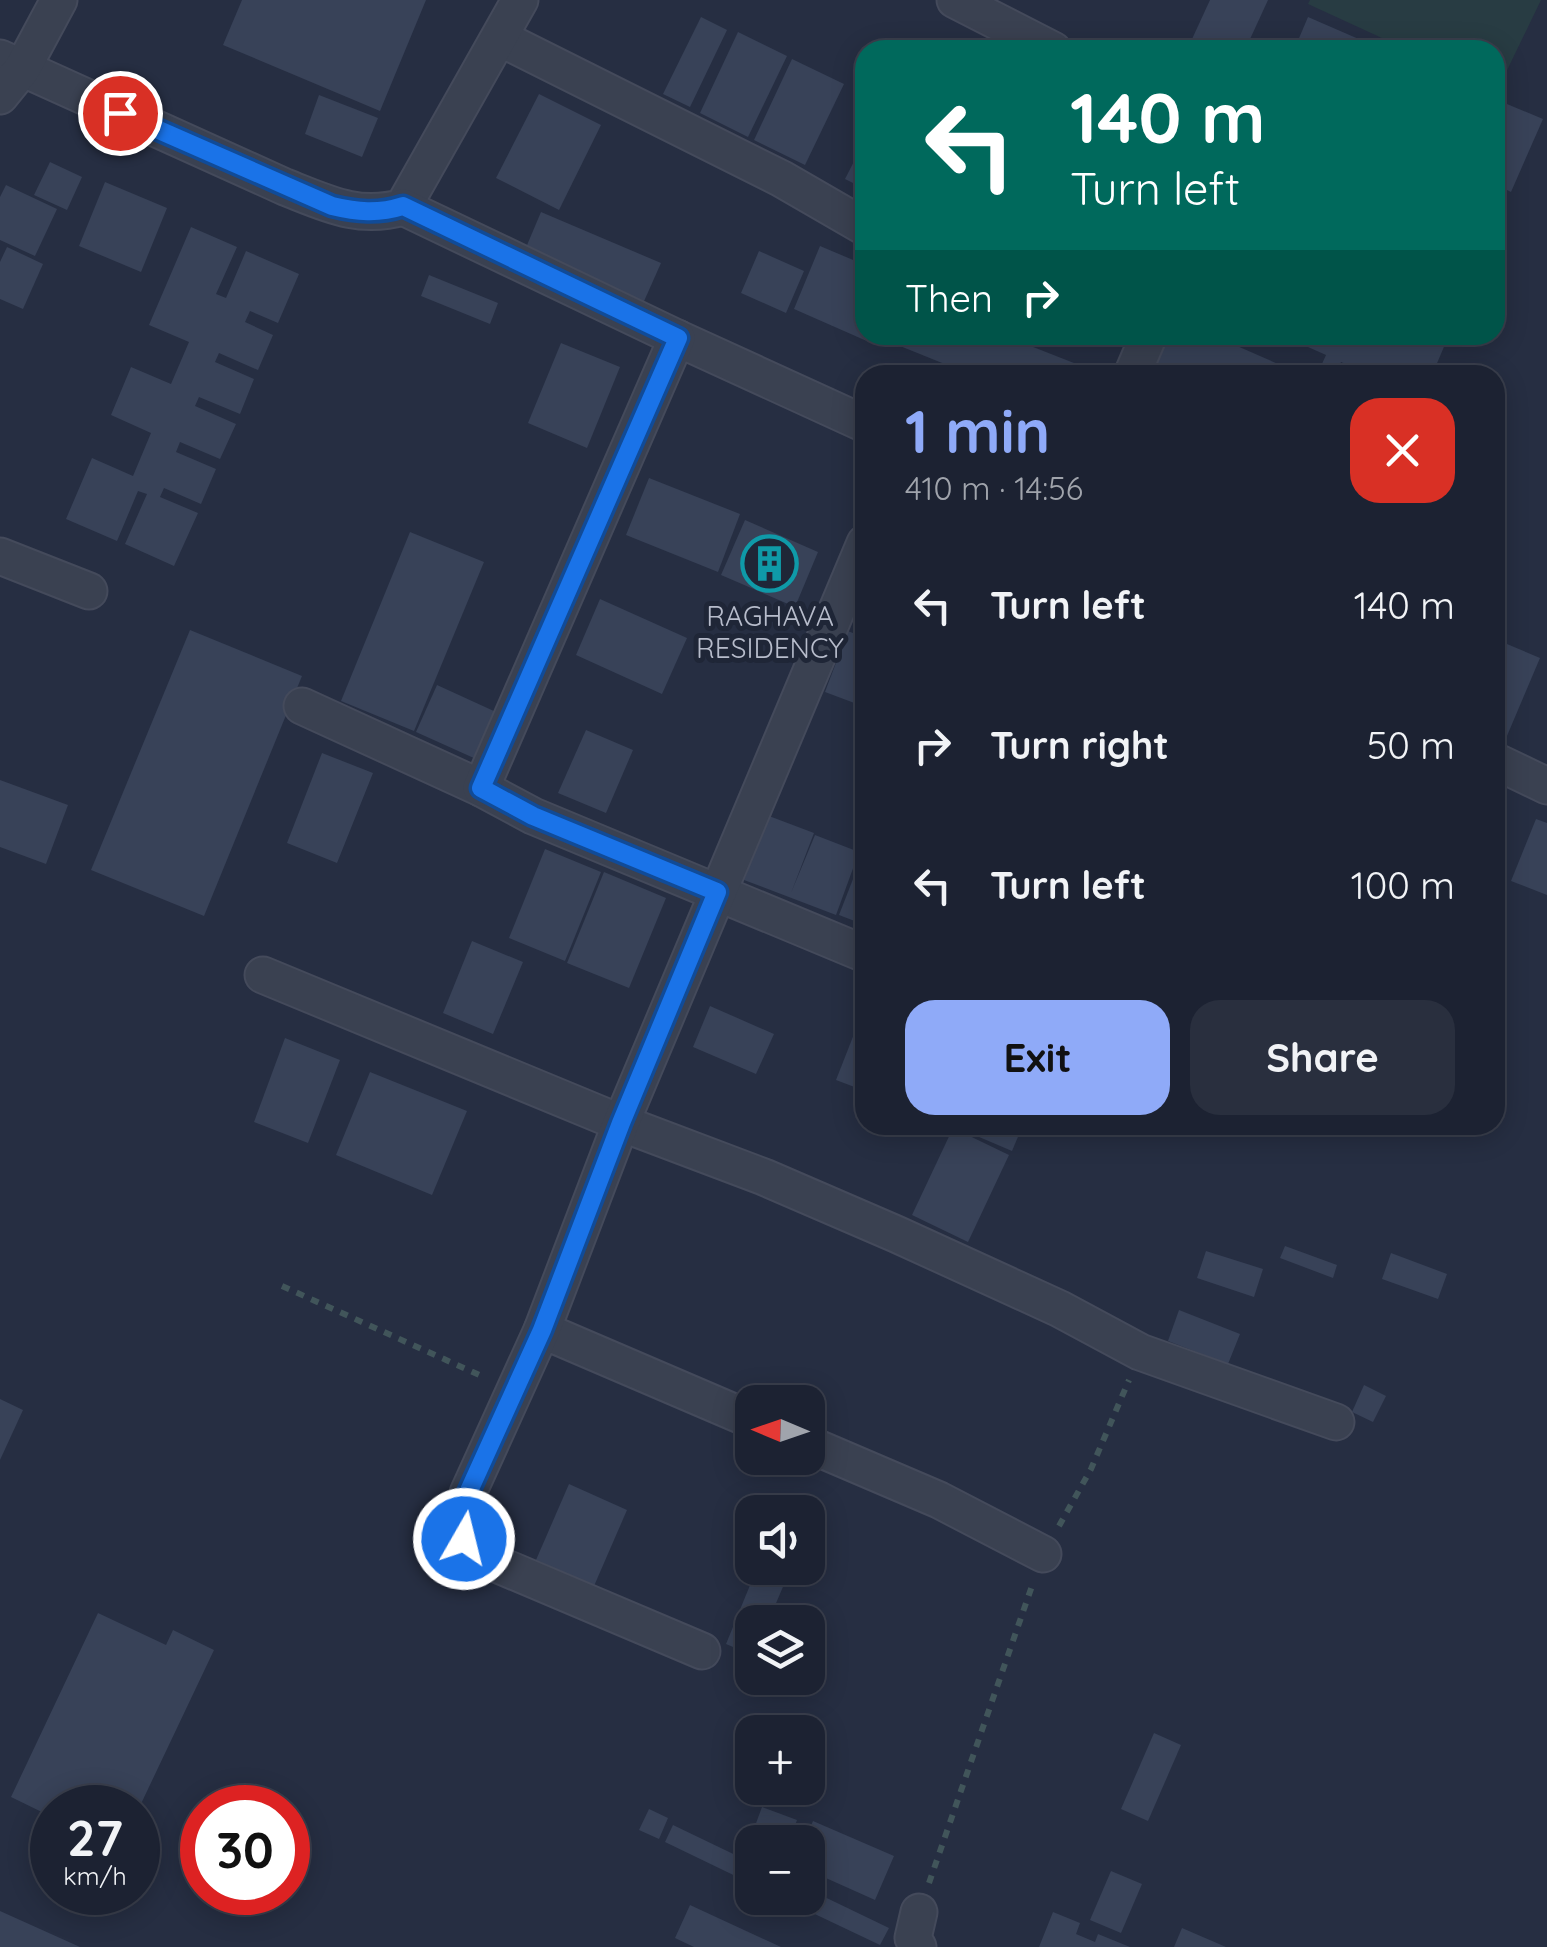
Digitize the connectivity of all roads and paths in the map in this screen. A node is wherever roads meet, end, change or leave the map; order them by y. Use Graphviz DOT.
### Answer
graph roads {
  1 [pos="60,0"];
  2 [pos="520,0"];
  3 [pos="955,0"];
  4 [pos="500,38"];
  5 [pos="1033,40"];
  6 [pos="11,63"];
  7 [pos="0,96"];
  8 [pos="403,206"];
  9 [pos="855,220"];
  10 [pos="678,338"];
  11 [pos="855,419"];
  12 [pos="0,556"];
  13 [pos="855,567"];
  14 [pos="89,591"];
  15 [pos="302,706"];
  16 [pos="1505,766"];
  17 [pos="1547,786"];
  18 [pos="481,788"];
  19 [pos="717,892"];
  20 [pos="855,950"];
  21 [pos="263,975"];
  22 [pos="621,1123"];
  23 [pos="282,1286"];
  24 [pos="542,1330"];
  25 [pos="1140,1352"];
  26 [pos="514,1391"];
  27 [pos="735,1413"];
  28 [pos="1336,1422"];
  29 [pos="825,1451"];
  30 [pos="1044,1554"];
  31 [pos="702,1651"];
  32 [pos="919,1930"];
  1 -- 6 [label="street"];
  2 -- 4 [label="street"];
  3 -- 5 [label="street"];
  4 -- 8 [label="street"];
  4 -- 9 [label="street"];
  6 -- 7 [label="street"];
  6 -- 8 [label="street"];
  8 -- 10 [label="street"];
  10 -- 11 [label="street"];
  10 -- 18 [label="street"];
  12 -- 14 [label="street"];
  13 -- 19 [label="street"];
  15 -- 18 [label="street"];
  16 -- 17 [label="street"];
  18 -- 19 [label="street"];
  19 -- 20 [label="street"];
  19 -- 22 [label="street"];
  21 -- 22 [label="street"];
  22 -- 24 [label="street"];
  22 -- 25 [label="street"];
  23 -- 26 [label="path"];
  24 -- 26 [label="street"];
  24 -- 27 [label="street"];
  25 -- 28 [label="street"];
  25 -- 30 [label="path"];
  26 -- 31 [label="street"];
  29 -- 30 [label="street"];
  30 -- 32 [label="path"];
}
